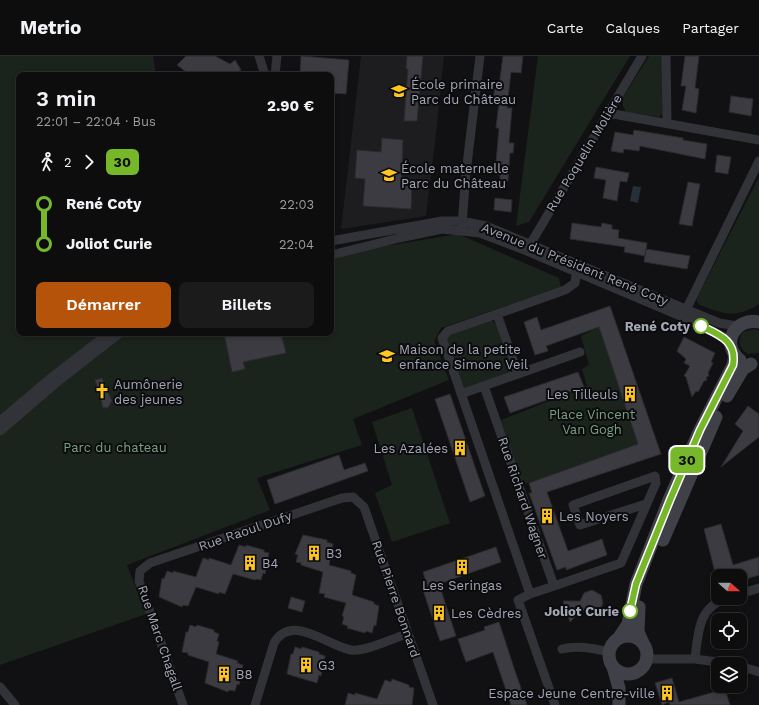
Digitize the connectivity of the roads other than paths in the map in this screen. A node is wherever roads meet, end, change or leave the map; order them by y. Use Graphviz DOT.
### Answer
graph roads {
  1 [pos="259,56"];
  2 [pos="277,56"];
  3 [pos="480,56"];
  4 [pos="642,56"];
  5 [pos="666,56"];
  6 [pos="264,72"];
  7 [pos="275,72"];
  8 [pos="608,113"];
  9 [pos="667,122"];
  10 [pos="759,140"];
  11 [pos="759,161"];
  12 [pos="462,225"];
  13 [pos="334,240"];
  14 [pos="528,247"];
  15 [pos="334,254"];
  16 [pos="576,268"];
  17 [pos="684,313"];
  18 [pos="497,314"];
  19 [pos="757,319"];
  20 [pos="737,326"];
  21 [pos="105,336"];
  22 [pos="116,336"];
  23 [pos="733,350"];
  24 [pos="580,352"];
  25 [pos="755,363"];
  26 [pos="518,374"];
  27 [pos="484,386"];
  28 [pos="461,394"];
  29 [pos="0,421"];
  30 [pos="0,431"];
  31 [pos="353,497"];
  32 [pos="646,504"];
  33 [pos="140,571"];
  34 [pos="554,586"];
  35 [pos="759,588"];
  36 [pos="747,592"];
  37 [pos="530,594"];
  38 [pos="711,605"];
  39 [pos="407,634"];
  40 [pos="618,640"];
  41 [pos="643,644"];
  42 [pos="562,649"];
  43 [pos="609,652"];
  44 [pos="647,659"];
  45 [pos="695,659"];
  46 [pos="711,661"];
  47 [pos="613,667"];
  48 [pos="747,668"];
  49 [pos="639,671"];
  50 [pos="759,672"];
  51 [pos="0,687"];
  52 [pos="15,705"];
  53 [pos="183,705"];
  54 [pos="255,705"];
  55 [pos="433,705"];
  56 [pos="555,705"];
  57 [pos="620,705"];
  1 -- 6 [label="street"];
  2 -- 7 [label="street"];
  3 -- 12 [label="street"];
  4 -- 8 [label="street, Rue Poquelin Molière"];
  5 -- 9 [label="street"];
  8 -- 9 [label="street"];
  8 -- 14 [label="street, Rue Poquelin Molière"];
  9 -- 10 [label="street"];
  11 -- 17 [label="street"];
  12 -- 13 [label="street, Avenue du Président René Coty"];
  12 -- 14 [label="street, Avenue du Président René Coty"];
  12 -- 15 [label="street, Avenue du Président René Coty"];
  14 -- 16 [label="street, Avenue du Président René Coty"];
  16 -- 17 [label="street, Avenue du Président René Coty"];
  16 -- 18 [label="street, Rue Richard Wagner"];
  17 -- 20 [label="street, Avenue du Président René Coty"];
  17 -- 23 [label="street, Avenue du Président René Coty"];
  18 -- 26 [label="street"];
  18 -- 28 [label="street, Rue Richard Wagner"];
  19 -- 20 [label="main road"];
  20 -- 23 [label="main road"];
  21 -- 29 [label="street"];
  22 -- 30 [label="street"];
  23 -- 25 [label="main road"];
  23 -- 40 [label="main road"];
  24 -- 26 [label="street"];
  25 -- 41 [label="main road"];
  26 -- 27 [label="street"];
  27 -- 28 [label="street"];
  27 -- 34 [label="street, Rue Richard Wagner"];
  28 -- 37 [label="street, Rue Richard Wagner"];
  31 -- 33 [label="street, Rue Raoul Dufy"];
  31 -- 39 [label="street, Rue Pierre Bonnard"];
  32 -- 32 [label="street"];
  32 -- 34 [label="street"];
  33 -- 53 [label="street, Rue Marc Chagall"];
  34 -- 37 [label="street"];
  35 -- 36 [label="street"];
  37 -- 56 [label="street"];
  38 -- 45 [label="street"];
  39 -- 54 [label="street"];
  39 -- 55 [label="street, Rue Pierre Bonnard"];
  40 -- 41 [label="main road"];
  40 -- 43 [label="main road"];
  41 -- 44 [label="main road"];
  42 -- 43 [label="street"];
  43 -- 47 [label="main road"];
  44 -- 45 [label="street"];
  44 -- 49 [label="main road"];
  45 -- 46 [label="street"];
  47 -- 49 [label="main road"];
  47 -- 57 [label="main road"];
  48 -- 50 [label="street"];
  49 -- 57 [label="main road"];
  51 -- 52 [label="street"];
}
